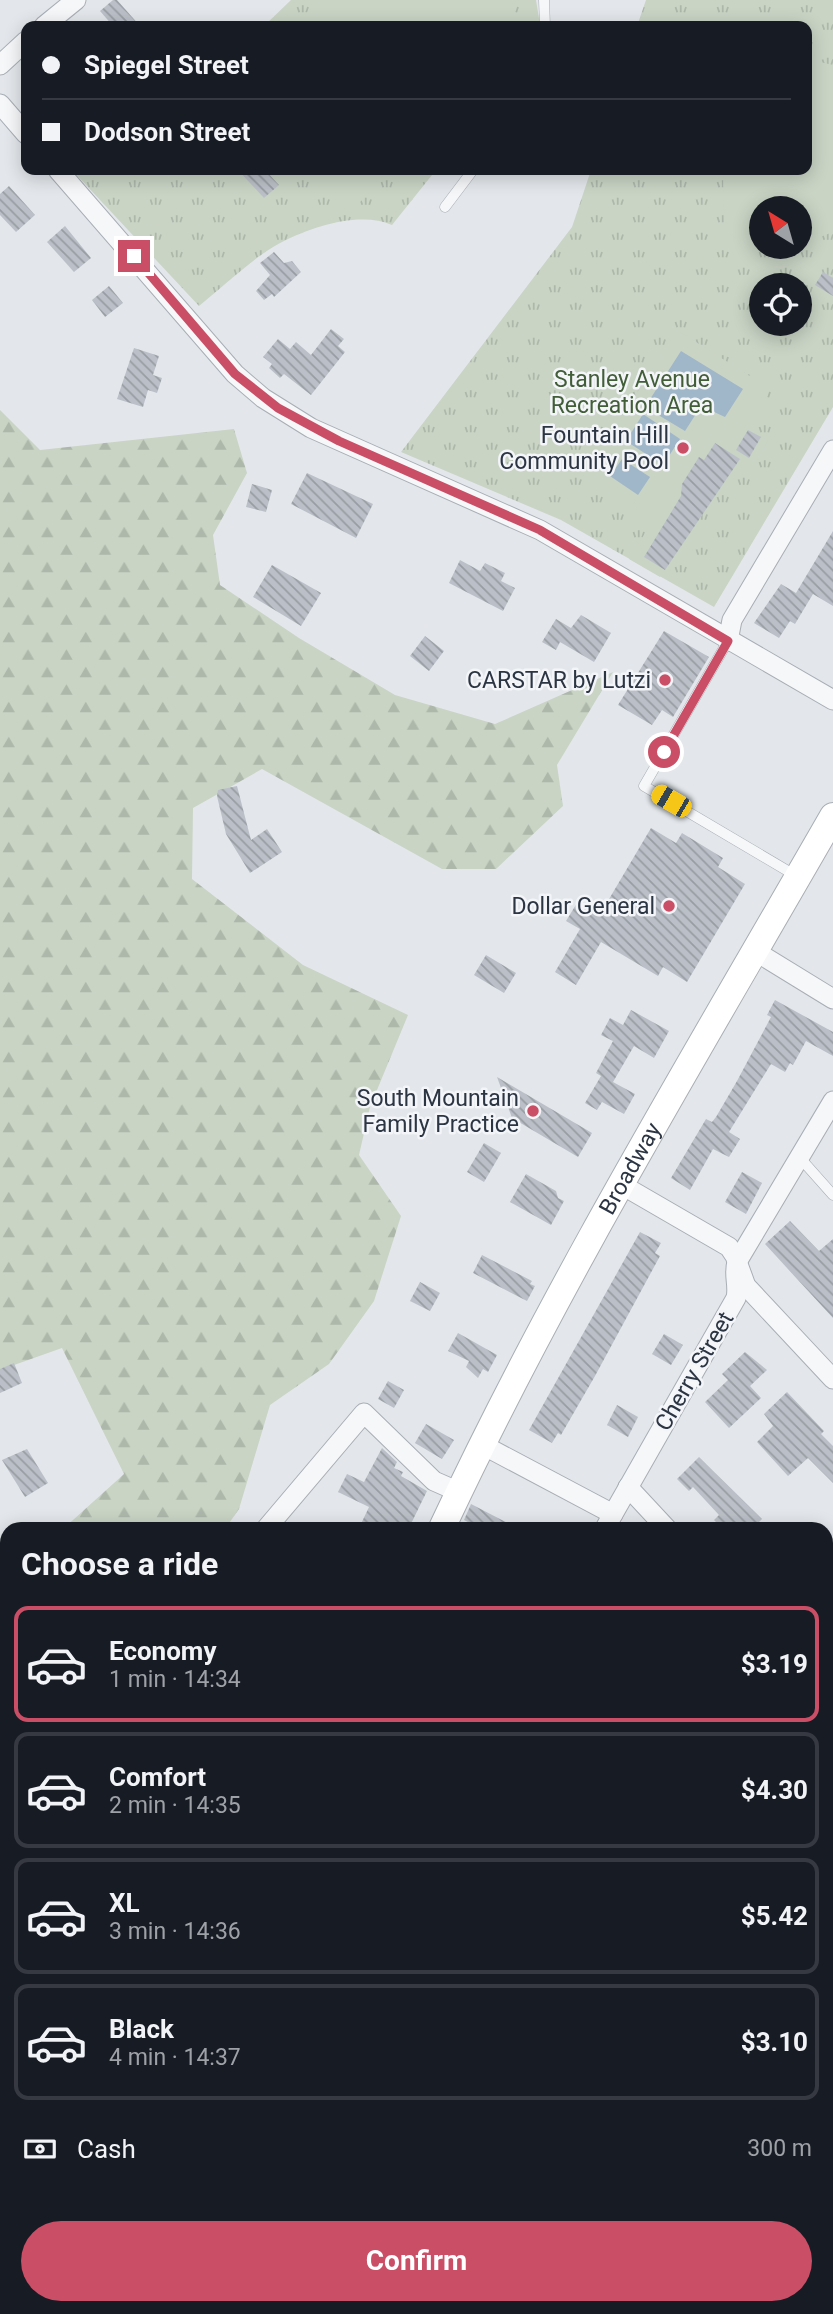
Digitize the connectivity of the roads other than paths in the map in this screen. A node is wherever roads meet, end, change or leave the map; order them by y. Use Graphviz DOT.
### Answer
graph roads {
  1 [pos="76,0"];
  2 [pos="544,0"];
  3 [pos="50,21"];
  4 [pos="545,21"];
  5 [pos="21,46"];
  6 [pos="0,65"];
  7 [pos="0,104"];
  8 [pos="21,128"];
  9 [pos="62,175"];
  10 [pos="469,175"];
  11 [pos="445,207"];
  12 [pos="833,450"];
  13 [pos="728,641"];
  14 [pos="833,700"];
  15 [pos="833,816"];
  16 [pos="798,877"];
  17 [pos="755,951"];
  18 [pos="833,999"];
  19 [pos="833,1101"];
  20 [pos="801,1159"];
  21 [pos="622,1185"];
  22 [pos="833,1195"];
  23 [pos="737,1262"];
  24 [pos="833,1379"];
  25 [pos="481,1444"];
  26 [pos="628,1487"];
  27 [pos="459,1492"];
  28 [pos="272,1522"];
  29 [pos="445,1522"];
  30 [pos="609,1522"];
  31 [pos="661,1522"];
  1 -- 3 [label="street"];
  2 -- 4 [label="lane"];
  5 -- 6 [label="street"];
  7 -- 8 [label="street"];
  9 -- 13 [label="street"];
  10 -- 11 [label="lane"];
  12 -- 13 [label="street"];
  13 -- 14 [label="street"];
  13 -- 16 [label="lane"];
  15 -- 16 [label="main road, Broadway"];
  16 -- 17 [label="main road, Broadway"];
  17 -- 18 [label="street"];
  17 -- 21 [label="main road, Broadway"];
  19 -- 20 [label="street"];
  20 -- 22 [label="lane"];
  20 -- 23 [label="street"];
  21 -- 23 [label="street"];
  21 -- 25 [label="main road, Broadway"];
  23 -- 24 [label="street"];
  23 -- 26 [label="street, Cherry Street"];
  25 -- 27 [label="main road, Broadway"];
  25 -- 30 [label="street"];
  26 -- 30 [label="street, Cherry Street"];
  26 -- 31 [label="street"];
  27 -- 28 [label="street"];
  27 -- 29 [label="main road, Broadway"];
}
